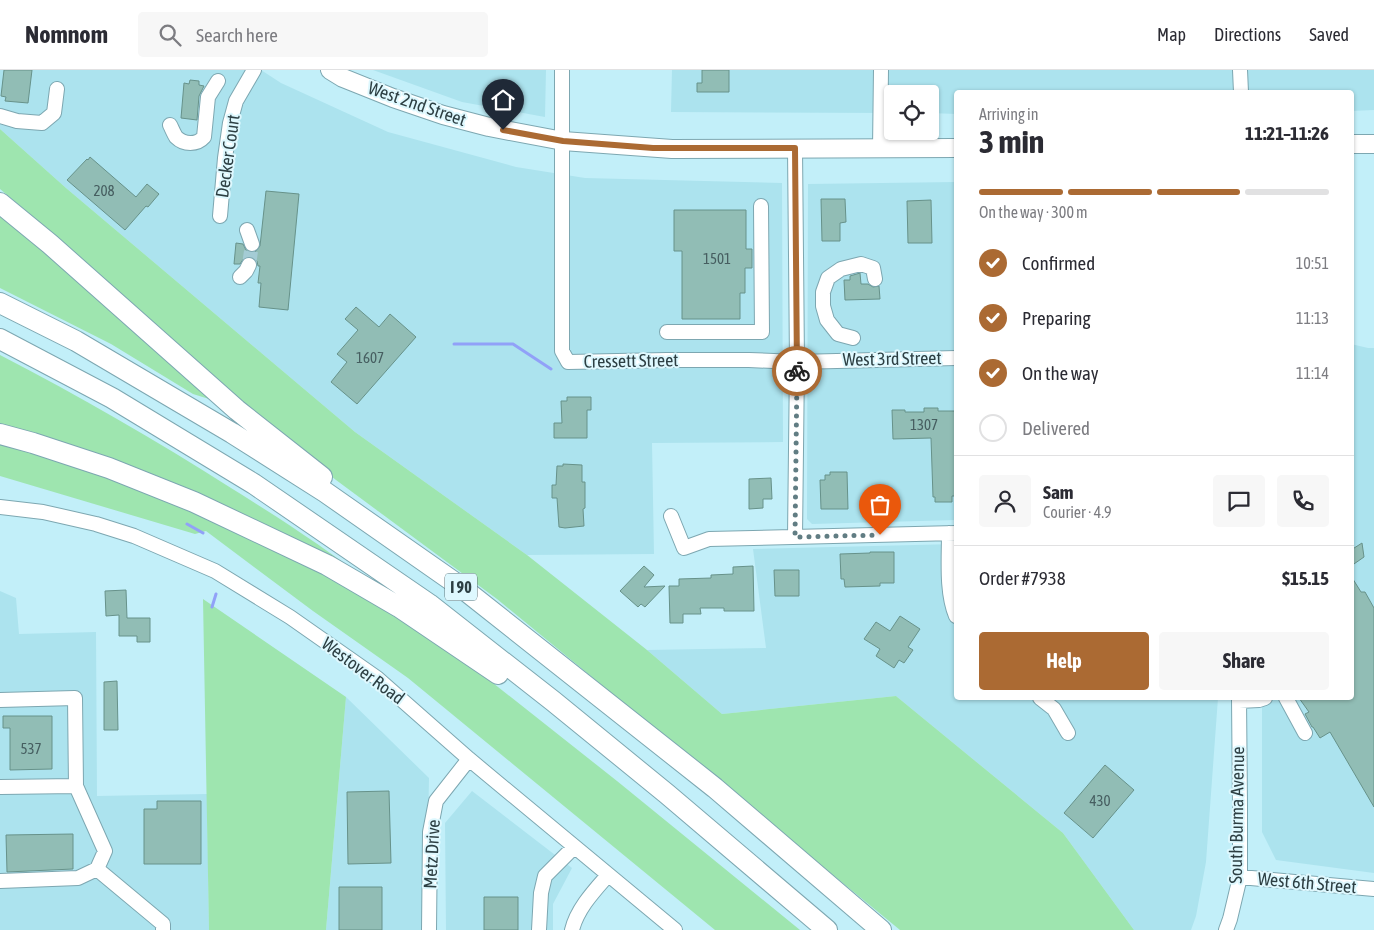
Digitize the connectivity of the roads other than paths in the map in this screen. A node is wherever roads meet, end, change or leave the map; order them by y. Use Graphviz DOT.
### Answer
graph roads {
  1 [pos="254,70"];
  2 [pos="330,70"];
  3 [pos="562,70"];
  4 [pos="882,70"];
  5 [pos="1240,70"];
  6 [pos="218,81"];
  7 [pos="57,89"];
  8 [pos="1241,90"];
  9 [pos="0,116"];
  10 [pos="170,125"];
  11 [pos="563,141"];
  12 [pos="1354,144"];
  13 [pos="1374,144"];
  14 [pos="795,148"];
  15 [pos="954,148"];
  16 [pos="880,149"];
  17 [pos="0,203"];
  18 [pos="762,206"];
  19 [pos="220,216"];
  20 [pos="248,230"];
  21 [pos="252,244"];
  22 [pos="248,265"];
  23 [pos="240,278"];
  24 [pos="876,279"];
  25 [pos="0,303"];
  26 [pos="668,332"];
  27 [pos="853,338"];
  28 [pos="0,339"];
  29 [pos="954,358"];
  30 [pos="797,362"];
  31 [pos="0,434"];
  32 [pos="0,507"];
  33 [pos="671,516"];
  34 [pos="952,533"];
  35 [pos="795,537"];
  36 [pos="461,587"];
  37 [pos="954,611"];
  38 [pos="0,700"];
  39 [pos="1043,700"];
  40 [pos="1239,700"];
  41 [pos="1287,700"];
  42 [pos="1068,733"];
  43 [pos="1305,733"];
  44 [pos="470,759"];
  45 [pos="76,786"];
  46 [pos="0,787"];
  47 [pos="667,794"];
  48 [pos="574,847"];
  49 [pos="97,869"];
  50 [pos="608,875"];
  51 [pos="1240,878"];
  52 [pos="0,881"];
  53 [pos="1374,889"];
  54 [pos="163,930"];
  55 [pos="429,930"];
  56 [pos="539,930"];
  57 [pos="572,930"];
  58 [pos="675,930"];
  59 [pos="827,930"];
  60 [pos="881,930"];
  61 [pos="1226,930"];
  1 -- 19 [label="street, Decker Court"];
  2 -- 11 [label="main road, West 2nd Street"];
  3 -- 11 [label="street"];
  4 -- 16 [label="street"];
  5 -- 8 [label="street"];
  6 -- 10 [label="street"];
  7 -- 9 [label="street"];
  11 -- 14 [label="main road, West 2nd Street"];
  11 -- 30 [label="street, Cressett Street"];
  12 -- 13 [label="main road"];
  14 -- 16 [label="main road, West 2nd Street"];
  14 -- 30 [label="street"];
  15 -- 16 [label="main road, West 2nd Street"];
  17 -- 36 [label="highway, I 90"];
  18 -- 26 [label="street"];
  20 -- 21 [label="street"];
  22 -- 23 [label="street"];
  24 -- 27 [label="street"];
  25 -- 36 [label="highway, I 90"];
  28 -- 47 [label="highway, I 90"];
  29 -- 30 [label="street, West 3rd Street"];
  30 -- 35 [label="street"];
  31 -- 47 [label="highway, I 90"];
  32 -- 44 [label="street, Westover Road"];
  33 -- 35 [label="street"];
  34 -- 35 [label="street"];
  34 -- 37 [label="street"];
  36 -- 60 [label="highway, I 90"];
  38 -- 45 [label="street"];
  39 -- 42 [label="street"];
  40 -- 51 [label="street, South Burma Avenue"];
  41 -- 43 [label="street"];
  44 -- 48 [label="street, Westover Road"];
  44 -- 55 [label="street, Metz Drive"];
  45 -- 46 [label="street"];
  45 -- 49 [label="street"];
  47 -- 59 [label="highway, I 90"];
  48 -- 50 [label="street, Westover Road"];
  48 -- 56 [label="street"];
  49 -- 52 [label="street"];
  49 -- 54 [label="street"];
  50 -- 57 [label="street"];
  50 -- 58 [label="street, Westover Road"];
  51 -- 53 [label="street, West 6th Street"];
  51 -- 61 [label="street, South Burma Avenue"];
}
